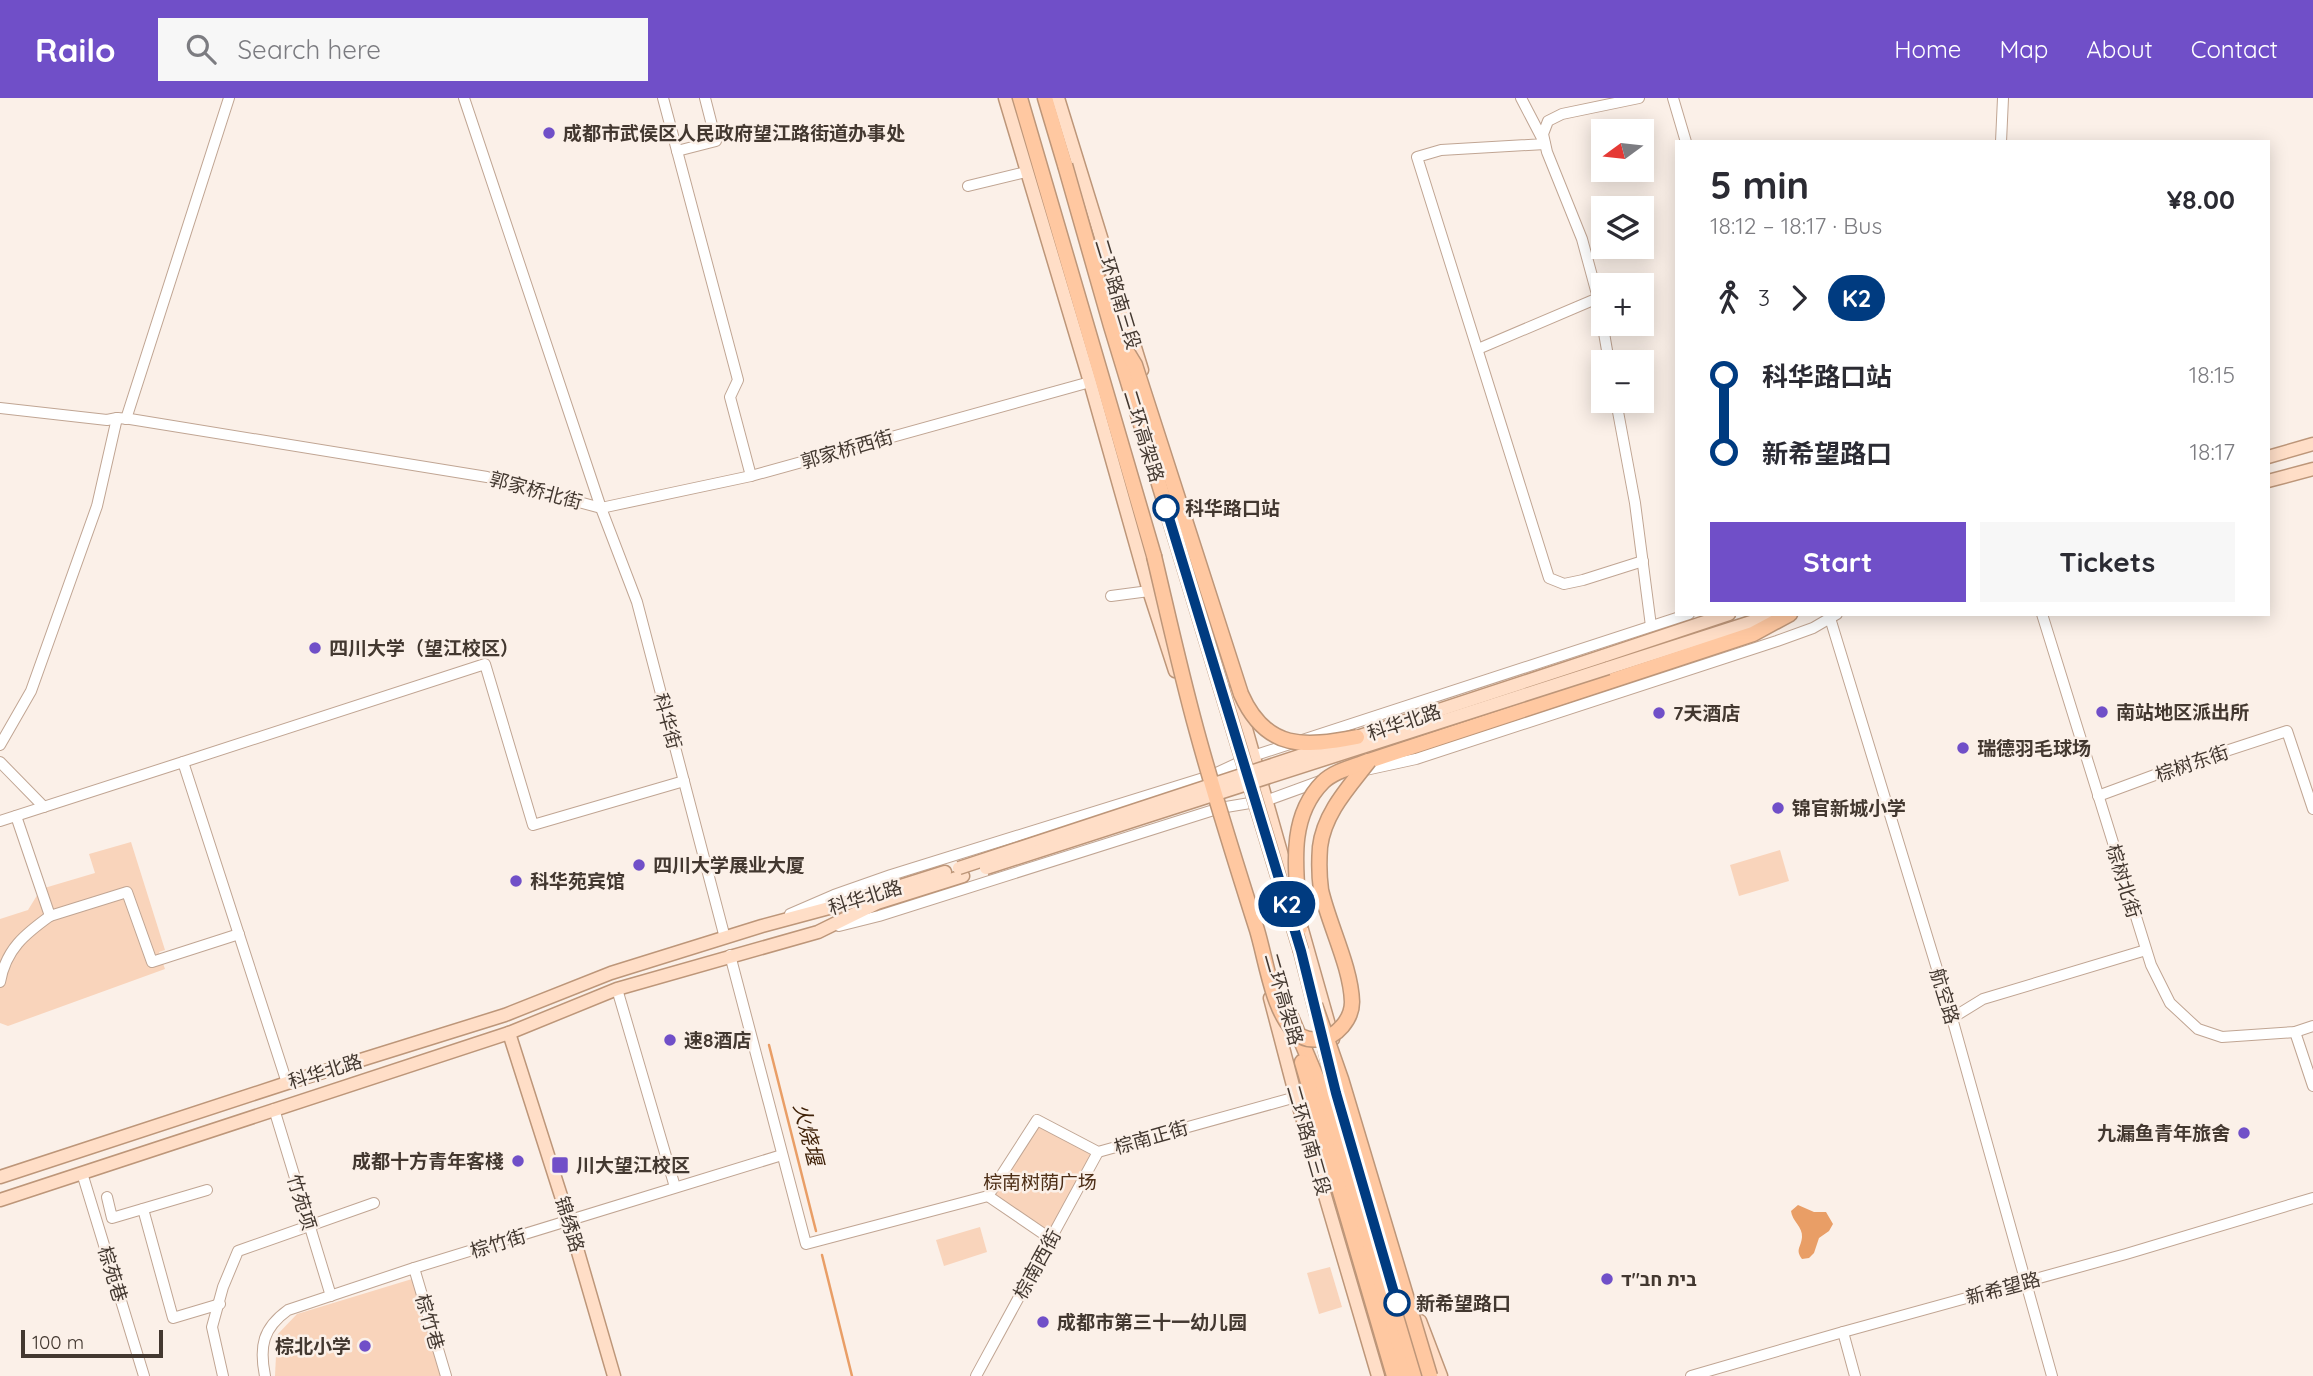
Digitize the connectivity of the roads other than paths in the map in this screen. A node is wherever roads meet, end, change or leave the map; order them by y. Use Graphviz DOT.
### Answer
graph roads {
  1 [pos="229,98"];
  2 [pos="464,98"];
  3 [pos="663,98"];
  4 [pos="705,98"];
  5 [pos="1005,98"];
  6 [pos="1020,98"];
  7 [pos="1045,98"];
  8 [pos="1058,98"];
  9 [pos="1521,98"];
  10 [pos="1639,98"];
  11 [pos="1673,98"];
  12 [pos="2003,98"];
  13 [pos="1685,140"];
  14 [pos="2001,140"];
  15 [pos="1545,144"];
  16 [pos="677,151"];
  17 [pos="1026,172"];
  18 [pos="968,186"];
  19 [pos="1592,273"];
  20 [pos="1591,301"];
  21 [pos="1111,326"];
  22 [pos="1478,349"];
  23 [pos="1090,382"];
  24 [pos="0,408"];
  25 [pos="1618,413"];
  26 [pos="116,419"];
  27 [pos="2313,444"];
  28 [pos="2270,456"];
  29 [pos="2313,469"];
  30 [pos="751,476"];
  31 [pos="2270,480"];
  32 [pos="601,508"];
  33 [pos="1154,556"];
  34 [pos="1643,561"];
  35 [pos="1149,591"];
  36 [pos="1111,597"];
  37 [pos="1683,616"];
  38 [pos="1724,616"];
  39 [pos="1769,616"];
  40 [pos="1786,616"];
  41 [pos="1833,616"];
  42 [pos="2043,616"];
  43 [pos="1651,626"];
  44 [pos="1606,662"];
  45 [pos="1357,737"];
  46 [pos="0,745"];
  47 [pos="1253,756"];
  48 [pos="1369,761"];
  49 [pos="0,762"];
  50 [pos="183,762"];
  51 [pos="1210,776"];
  52 [pos="684,781"];
  53 [pos="2098,796"];
  54 [pos="1268,800"];
  55 [pos="44,807"];
  56 [pos="1220,808"];
  57 [pos="2313,809"];
  58 [pos="16,816"];
  59 [pos="0,821"];
  60 [pos="961,872"];
  61 [pos="50,916"];
  62 [pos="762,926"];
  63 [pos="818,932"];
  64 [pos="239,934"];
  65 [pos="725,938"];
  66 [pos="2146,950"];
  67 [pos="1301,951"];
  68 [pos="730,955"];
  69 [pos="0,982"];
  70 [pos="617,989"];
  71 [pos="1284,1000"];
  72 [pos="1315,1005"];
  73 [pos="1952,1018"];
  74 [pos="2313,1026"];
  75 [pos="2295,1032"];
  76 [pos="509,1033"];
  77 [pos="287,1083"];
  78 [pos="2313,1086"];
  79 [pos="1296,1097"];
  80 [pos="274,1109"];
  81 [pos="1098,1152"];
  82 [pos="782,1155"];
  83 [pos="82,1173"];
  84 [pos="0,1177"];
  85 [pos="675,1187"];
  86 [pos="207,1190"];
  87 [pos="988,1196"];
  88 [pos="107,1197"];
  89 [pos="2313,1198"];
  90 [pos="0,1200"];
  91 [pos="374,1203"];
  92 [pos="143,1209"];
  93 [pos="569,1221"];
  94 [pos="309,1226"];
  95 [pos="1051,1239"];
  96 [pos="414,1268"];
  97 [pos="1400,1271"];
  98 [pos="2025,1282"];
  99 [pos="331,1296"];
  100 [pos="220,1304"];
  101 [pos="1843,1332"];
  102 [pos="144,1376"];
  103 [pos="223,1376"];
  104 [pos="265,1376"];
  105 [pos="446,1376"];
  106 [pos="614,1376"];
  107 [pos="976,1376"];
  108 [pos="1378,1376"];
  109 [pos="1394,1376"];
  110 [pos="1406,1376"];
  111 [pos="1419,1376"];
  112 [pos="1428,1376"];
  113 [pos="1441,1376"];
  114 [pos="1691,1376"];
  115 [pos="1855,1376"];
  116 [pos="2052,1376"];
  1 -- 26 [label="street"];
  2 -- 32 [label="street, 郭家桥北街"];
  3 -- 16 [label="street"];
  4 -- 16 [label="street"];
  5 -- 17 [label="main road, 二环路南三段"];
  6 -- 33 [label="highway, 二环高架路"];
  7 -- 21 [label="highway, 二环高架路, bridge"];
  8 -- 47 [label="main road, 二环路南三段"];
  9 -- 15 [label="street"];
  10 -- 15 [label="street"];
  11 -- 13 [label="street"];
  12 -- 14 [label="street"];
  15 -- 19 [label="street"];
  15 -- 22 [label="street"];
  16 -- 30 [label="street"];
  17 -- 18 [label="street"];
  17 -- 23 [label="main road, 二环路南三段"];
  20 -- 22 [label="street"];
  21 -- 45 [label="highway, bridge"];
  21 -- 67 [label="highway, 二环高架路, bridge"];
  22 -- 34 [label="street"];
  23 -- 30 [label="street, 郭家桥西街"];
  23 -- 35 [label="main road, 二环路南三段"];
  24 -- 26 [label="street, 郭家桥北街"];
  25 -- 34 [label="street"];
  26 -- 32 [label="street, 郭家桥北街"];
  26 -- 46 [label="street"];
  27 -- 28 [label="main road"];
  29 -- 31 [label="main road"];
  30 -- 32 [label="street, 郭家桥西街"];
  32 -- 52 [label="street, 科华街"];
  33 -- 48 [label="highway, bridge"];
  33 -- 71 [label="highway, 二环高架路, bridge"];
  34 -- 43 [label="street"];
  35 -- 36 [label="street"];
  35 -- 51 [label="main road, 二环路南三段"];
  37 -- 43 [label="street"];
  38 -- 44 [label="main road, 科华北路"];
  39 -- 44 [label="main road, 科华北路"];
  40 -- 48 [label="highway"];
  41 -- 54 [label="street"];
  41 -- 73 [label="street, 航空路"];
  42 -- 53 [label="street, 棕树北街"];
  43 -- 47 [label="street"];
  44 -- 45 [label="main road, 科华北路, bridge"];
  44 -- 60 [label="main road, bridge"];
  45 -- 60 [label="main road, 科华北路, bridge"];
  47 -- 51 [label="street"];
  47 -- 54 [label="main road, 二环路南三段"];
  48 -- 67 [label="highway, bridge"];
  49 -- 55 [label="street"];
  50 -- 52 [label="street"];
  50 -- 55 [label="street"];
  50 -- 64 [label="street"];
  51 -- 56 [label="main road, 二环路南三段"];
  51 -- 62 [label="street"];
  52 -- 65 [label="street, 科华街"];
  53 -- 57 [label="street, 棕树东街"];
  53 -- 66 [label="street, 棕树北街"];
  54 -- 56 [label="street"];
  54 -- 97 [label="main road, 二环路南三段"];
  55 -- 58 [label="street"];
  56 -- 63 [label="street"];
  56 -- 79 [label="main road, 二环路南三段"];
  58 -- 59 [label="street"];
  58 -- 61 [label="street"];
  60 -- 62 [label="main road, 科华北路"];
  60 -- 63 [label="main road, 科华北路"];
  61 -- 64 [label="street"];
  61 -- 69 [label="street"];
  62 -- 65 [label="main road, 科华北路"];
  63 -- 68 [label="main road, 科华北路"];
  64 -- 77 [label="street"];
  65 -- 77 [label="main road, 科华北路"];
  66 -- 73 [label="street"];
  66 -- 75 [label="street, 棕树北街"];
  67 -- 72 [label="highway, 二环高架路"];
  68 -- 70 [label="main road, 科华北路"];
  68 -- 82 [label="street"];
  70 -- 76 [label="main road, 科华北路"];
  70 -- 85 [label="street"];
  71 -- 109 [label="highway, 二环高架路, bridge"];
  71 -- 110 [label="highway, bridge"];
  72 -- 111 [label="highway, bridge"];
  72 -- 112 [label="highway, 二环高架路, bridge"];
  73 -- 98 [label="street, 航空路"];
  74 -- 75 [label="street, 棕树北街"];
  75 -- 78 [label="street"];
  76 -- 80 [label="main road, 科华北路"];
  76 -- 93 [label="main road, 锦绣路"];
  77 -- 84 [label="main road, 科华北路"];
  79 -- 81 [label="street, 棕南正街"];
  79 -- 108 [label="main road, 二环路南三段"];
  80 -- 83 [label="main road, 科华北路"];
  80 -- 94 [label="street, 竹苑项"];
  81 -- 87 [label="street, 棕南正街"];
  81 -- 95 [label="street, 棕南西街"];
  82 -- 85 [label="street, 棕竹街"];
  82 -- 87 [label="street"];
  83 -- 90 [label="main road, 科华北路"];
  83 -- 102 [label="street, 棕苑巷"];
  85 -- 93 [label="street, 棕竹街"];
  86 -- 92 [label="street"];
  87 -- 95 [label="street"];
  88 -- 92 [label="street"];
  89 -- 98 [label="street, 新希望路"];
  91 -- 94 [label="street"];
  92 -- 100 [label="street"];
  93 -- 96 [label="street, 棕竹街"];
  93 -- 106 [label="main road, 锦绣路"];
  94 -- 99 [label="street, 竹苑项"];
  94 -- 100 [label="street"];
  95 -- 107 [label="street, 棕南西街"];
  96 -- 99 [label="street, 棕竹街"];
  96 -- 105 [label="street, 棕竹巷"];
  97 -- 112 [label="main road"];
  97 -- 113 [label="main road, 二环路南三段"];
  98 -- 101 [label="street, 新希望路"];
  98 -- 116 [label="street, 航空路"];
  99 -- 104 [label="street, 棕竹街"];
  100 -- 103 [label="street"];
  101 -- 114 [label="street, 新希望路"];
  101 -- 115 [label="street"];
}
